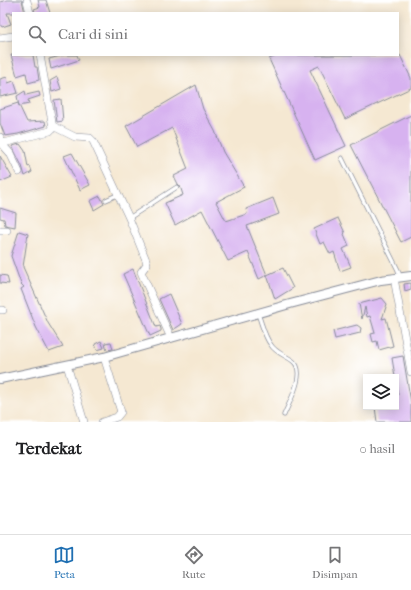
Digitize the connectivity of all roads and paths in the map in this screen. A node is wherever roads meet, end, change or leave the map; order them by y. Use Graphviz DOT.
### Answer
graph roads {
  1 [pos="27,1"];
  2 [pos="30,12"];
  3 [pos="12,36"];
  4 [pos="0,38"];
  5 [pos="40,56"];
  6 [pos="53,126"];
  7 [pos="1,142"];
  8 [pos="342,158"];
  9 [pos="19,172"];
  10 [pos="177,187"];
  11 [pos="118,194"];
  12 [pos="106,200"];
  13 [pos="129,218"];
  14 [pos="411,276"];
  15 [pos="397,278"];
  16 [pos="257,313"];
  17 [pos="171,338"];
  18 [pos="104,357"];
  19 [pos="66,365"];
  20 [pos="411,372"];
  21 [pos="0,379"];
  22 [pos="284,415"];
  23 [pos="84,422"];
  24 [pos="102,422"];
  1 -- 2 [label="street"];
  3 -- 4 [label="street"];
  5 -- 6 [label="street"];
  6 -- 7 [label="street"];
  6 -- 11 [label="street"];
  7 -- 9 [label="street"];
  8 -- 15 [label="lane"];
  10 -- 13 [label="lane"];
  11 -- 12 [label="lane"];
  11 -- 13 [label="street"];
  13 -- 17 [label="street"];
  14 -- 15 [label="street"];
  15 -- 16 [label="street"];
  15 -- 20 [label="street"];
  16 -- 17 [label="street"];
  16 -- 22 [label="lane"];
  17 -- 18 [label="street"];
  18 -- 19 [label="street"];
  18 -- 24 [label="street"];
  19 -- 21 [label="street"];
  19 -- 23 [label="street"];
}
